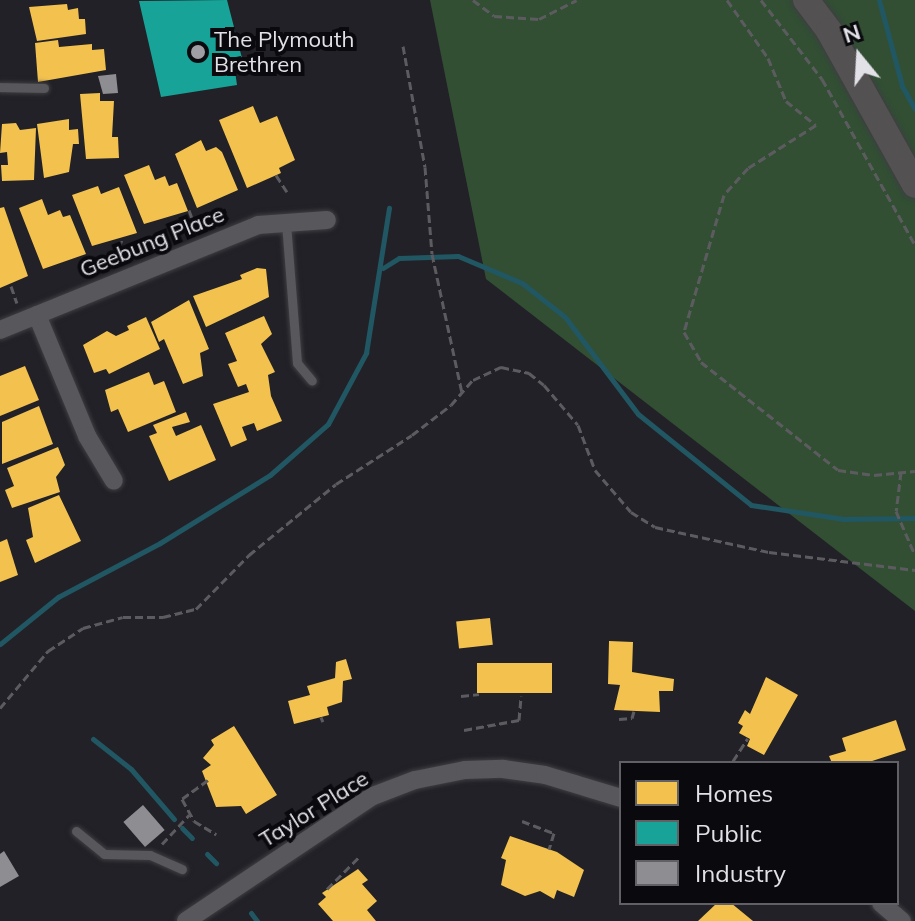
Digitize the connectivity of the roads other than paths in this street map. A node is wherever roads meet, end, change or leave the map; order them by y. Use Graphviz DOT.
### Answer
graph roads {
  1 [pos="806,0"];
  2 [pos="0,87"];
  3 [pos="44,88"];
  4 [pos="915,185"];
  5 [pos="286,220"];
  6 [pos="327,220"];
  7 [pos="37,315"];
  8 [pos="0,330"];
  9 [pos="312,381"];
  10 [pos="114,481"];
  11 [pos="619,797"];
  12 [pos="76,831"];
  13 [pos="182,869"];
  14 [pos="883,905"];
  15 [pos="186,921"];
  16 [pos="902,921"];
  1 -- 4 [label="main road"];
  2 -- 3 [label="lane"];
  5 -- 6 [label="street, Geebung Place"];
  5 -- 7 [label="street, Geebung Place"];
  5 -- 9 [label="lane"];
  7 -- 8 [label="street, Geebung Place"];
  7 -- 10 [label="street"];
  11 -- 15 [label="street, Taylor Place"];
  12 -- 13 [label="lane"];
  14 -- 16 [label="street"];
}
